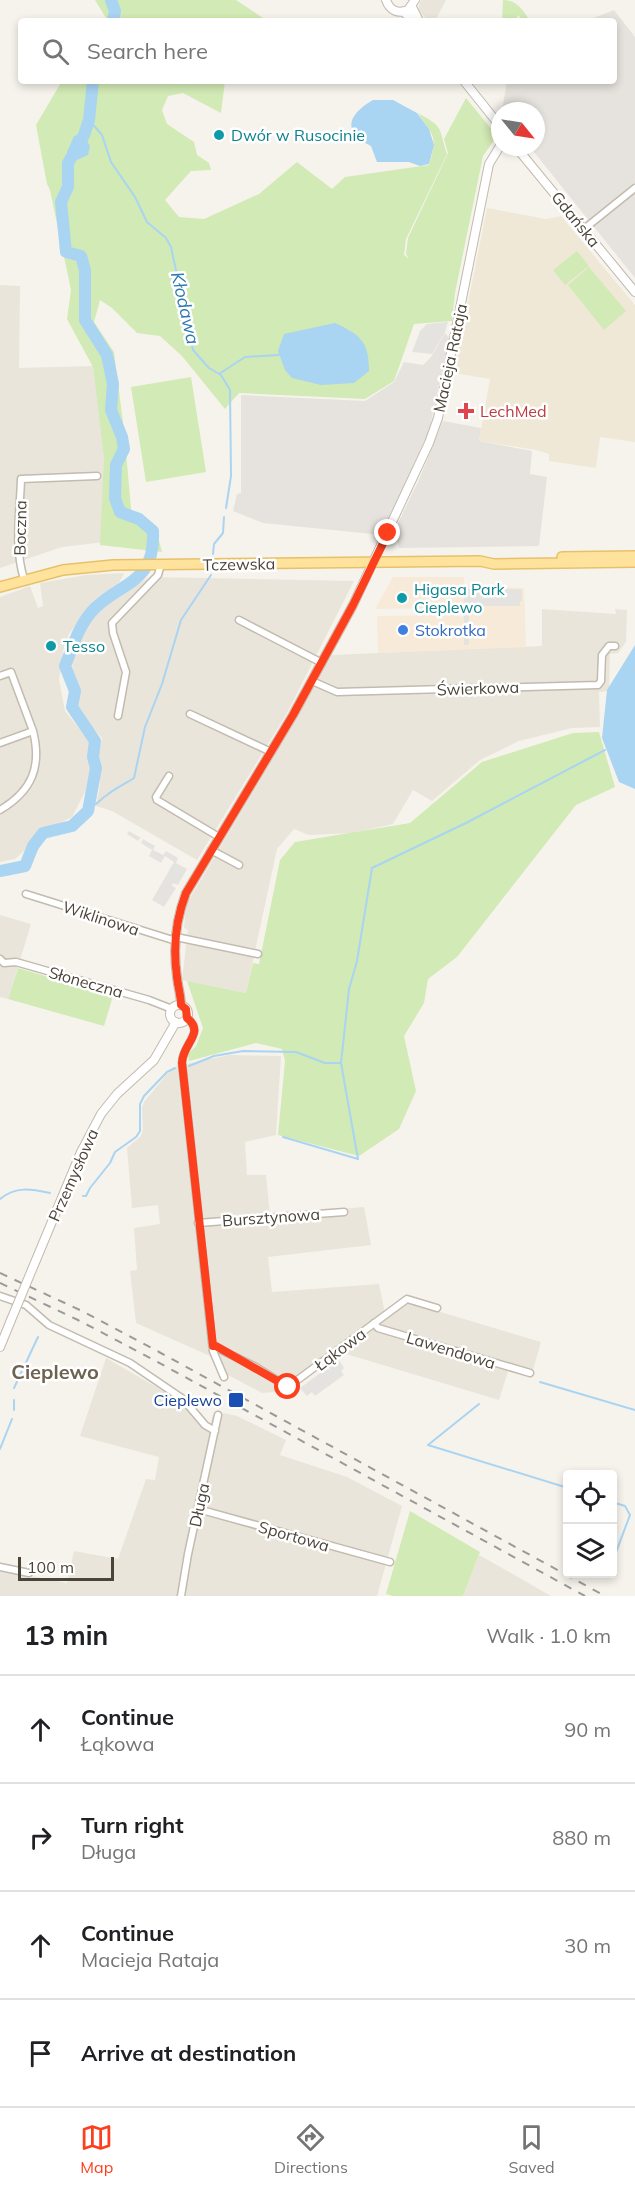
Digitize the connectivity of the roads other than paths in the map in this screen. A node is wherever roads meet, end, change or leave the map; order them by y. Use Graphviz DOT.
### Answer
graph roads {
  1 [pos="386,0"];
  2 [pos="414,3"];
  3 [pos="404,12"];
  4 [pos="410,18"];
  5 [pos="418,18"];
  6 [pos="466,84"];
  7 [pos="491,115"];
  8 [pos="494,156"];
  9 [pos="523,156"];
  10 [pos="635,188"];
  11 [pos="584,229"];
  12 [pos="635,292"];
  13 [pos="97,476"];
  14 [pos="635,556"];
  15 [pos="480,561"];
  16 [pos="635,562"];
  17 [pos="374,563"];
  18 [pos="157,564"];
  19 [pos="24,579"];
  20 [pos="0,587"];
  21 [pos="239,621"];
  22 [pos="615,646"];
  23 [pos="322,663"];
  24 [pos="0,676"];
  25 [pos="312,681"];
  26 [pos="190,714"];
  27 [pos="118,716"];
  28 [pos="33,731"];
  29 [pos="0,743"];
  30 [pos="271,752"];
  31 [pos="170,776"];
  32 [pos="0,810"];
  33 [pos="219,837"];
  34 [pos="210,850"];
  35 [pos="239,866"];
  36 [pos="26,894"];
  37 [pos="176,939"];
  38 [pos="258,954"];
  39 [pos="0,959"];
  40 [pos="181,1005"];
  41 [pos="172,1010"];
  42 [pos="187,1018"];
  43 [pos="176,1022"];
  44 [pos="344,1212"];
  45 [pos="198,1223"];
  46 [pos="0,1296"];
  47 [pos="437,1308"];
  48 [pos="374,1323"];
  49 [pos="213,1346"];
  50 [pos="0,1347"];
  51 [pos="530,1373"];
  52 [pos="224,1377"];
  53 [pos="218,1415"];
  54 [pos="215,1431"];
  55 [pos="198,1509"];
  56 [pos="390,1562"];
  57 [pos="0,1567"];
  58 [pos="29,1573"];
  59 [pos="181,1596"];
  1 -- 3 [label="street"];
  2 -- 3 [label="street"];
  2 -- 5 [label="street"];
  3 -- 4 [label="street"];
  6 -- 7 [label="street"];
  8 -- 17 [label="street, Macieja Rataja"];
  9 -- 11 [label="street, Gdańska"];
  10 -- 11 [label="street"];
  11 -- 12 [label="street, Gdańska"];
  13 -- 19 [label="street, Boczna"];
  14 -- 15 [label="main road, Tczewska"];
  15 -- 16 [label="main road, Tczewska"];
  15 -- 17 [label="main road, Tczewska"];
  17 -- 18 [label="main road, Tczewska"];
  17 -- 23 [label="street"];
  18 -- 19 [label="main road, Tczewska"];
  18 -- 27 [label="street"];
  19 -- 20 [label="main road, Tczewska"];
  21 -- 23 [label="street"];
  22 -- 25 [label="street, Świerkowa"];
  23 -- 25 [label="street"];
  24 -- 28 [label="street"];
  25 -- 30 [label="street"];
  26 -- 30 [label="street"];
  28 -- 29 [label="street"];
  28 -- 32 [label="street"];
  30 -- 33 [label="street"];
  31 -- 33 [label="street"];
  33 -- 34 [label="street"];
  34 -- 35 [label="street"];
  34 -- 37 [label="street"];
  36 -- 37 [label="street, Wiklinowa"];
  37 -- 38 [label="street, Wiklinowa"];
  37 -- 40 [label="street"];
  39 -- 41 [label="street, Słoneczna"];
  40 -- 41 [label="street"];
  40 -- 42 [label="street"];
  41 -- 43 [label="street"];
  42 -- 43 [label="street"];
  42 -- 45 [label="street"];
  43 -- 50 [label="street, Przemysłowa, bridge"];
  44 -- 45 [label="street, Bursztynowa"];
  45 -- 49 [label="street"];
  46 -- 54 [label="street"];
  47 -- 48 [label="street, Łąkowa"];
  48 -- 49 [label="street, Łąkowa"];
  48 -- 51 [label="street, Lawendowa"];
  49 -- 52 [label="street"];
  53 -- 54 [label="street, Długa"];
  54 -- 55 [label="street, Długa"];
  55 -- 56 [label="street, Sportowa"];
  55 -- 59 [label="street, Długa"];
  57 -- 58 [label="street"];
}
